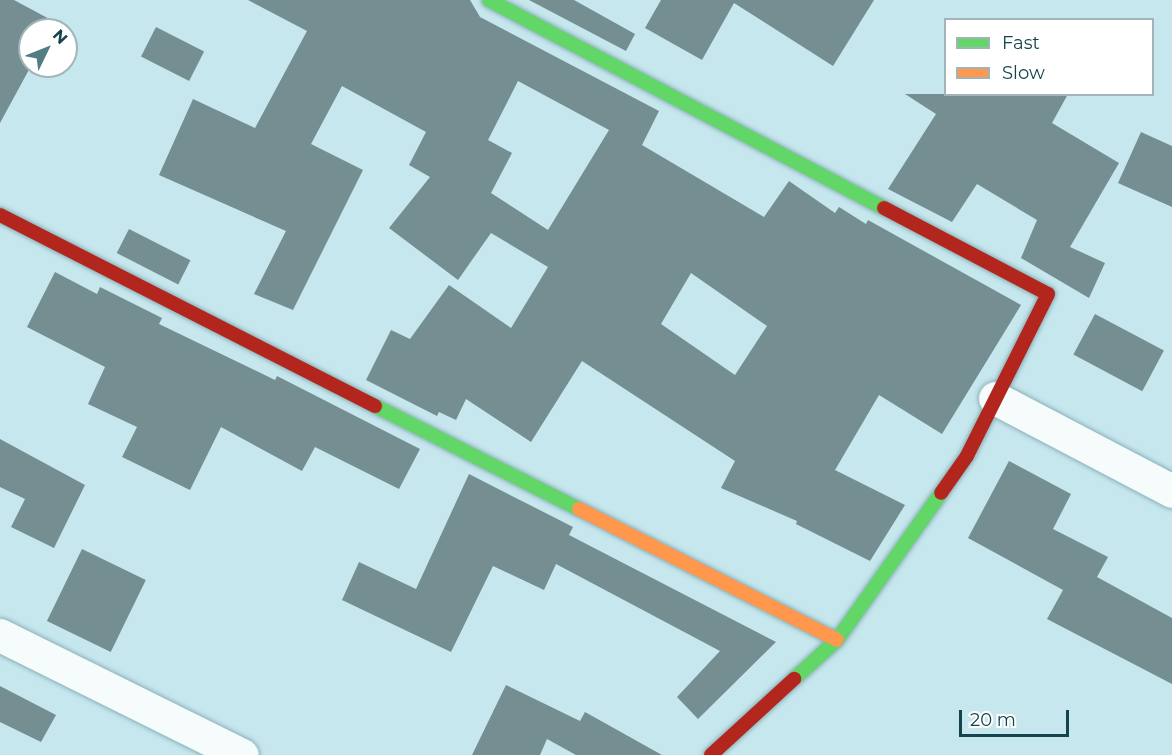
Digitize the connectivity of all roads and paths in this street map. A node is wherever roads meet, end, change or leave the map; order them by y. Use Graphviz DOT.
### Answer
graph roads {
  1 [pos="489,0"];
  2 [pos="0,215"];
  3 [pos="995,398"];
  4 [pos="1172,491"];
  5 [pos="0,635"];
  6 [pos="837,640"];
  7 [pos="242,755"];
  8 [pos="711,755"];
  1 -- 3 [label="street"];
  2 -- 6 [label="street"];
  3 -- 4 [label="street"];
  3 -- 6 [label="street"];
  5 -- 7 [label="street"];
  6 -- 8 [label="street"];
}
